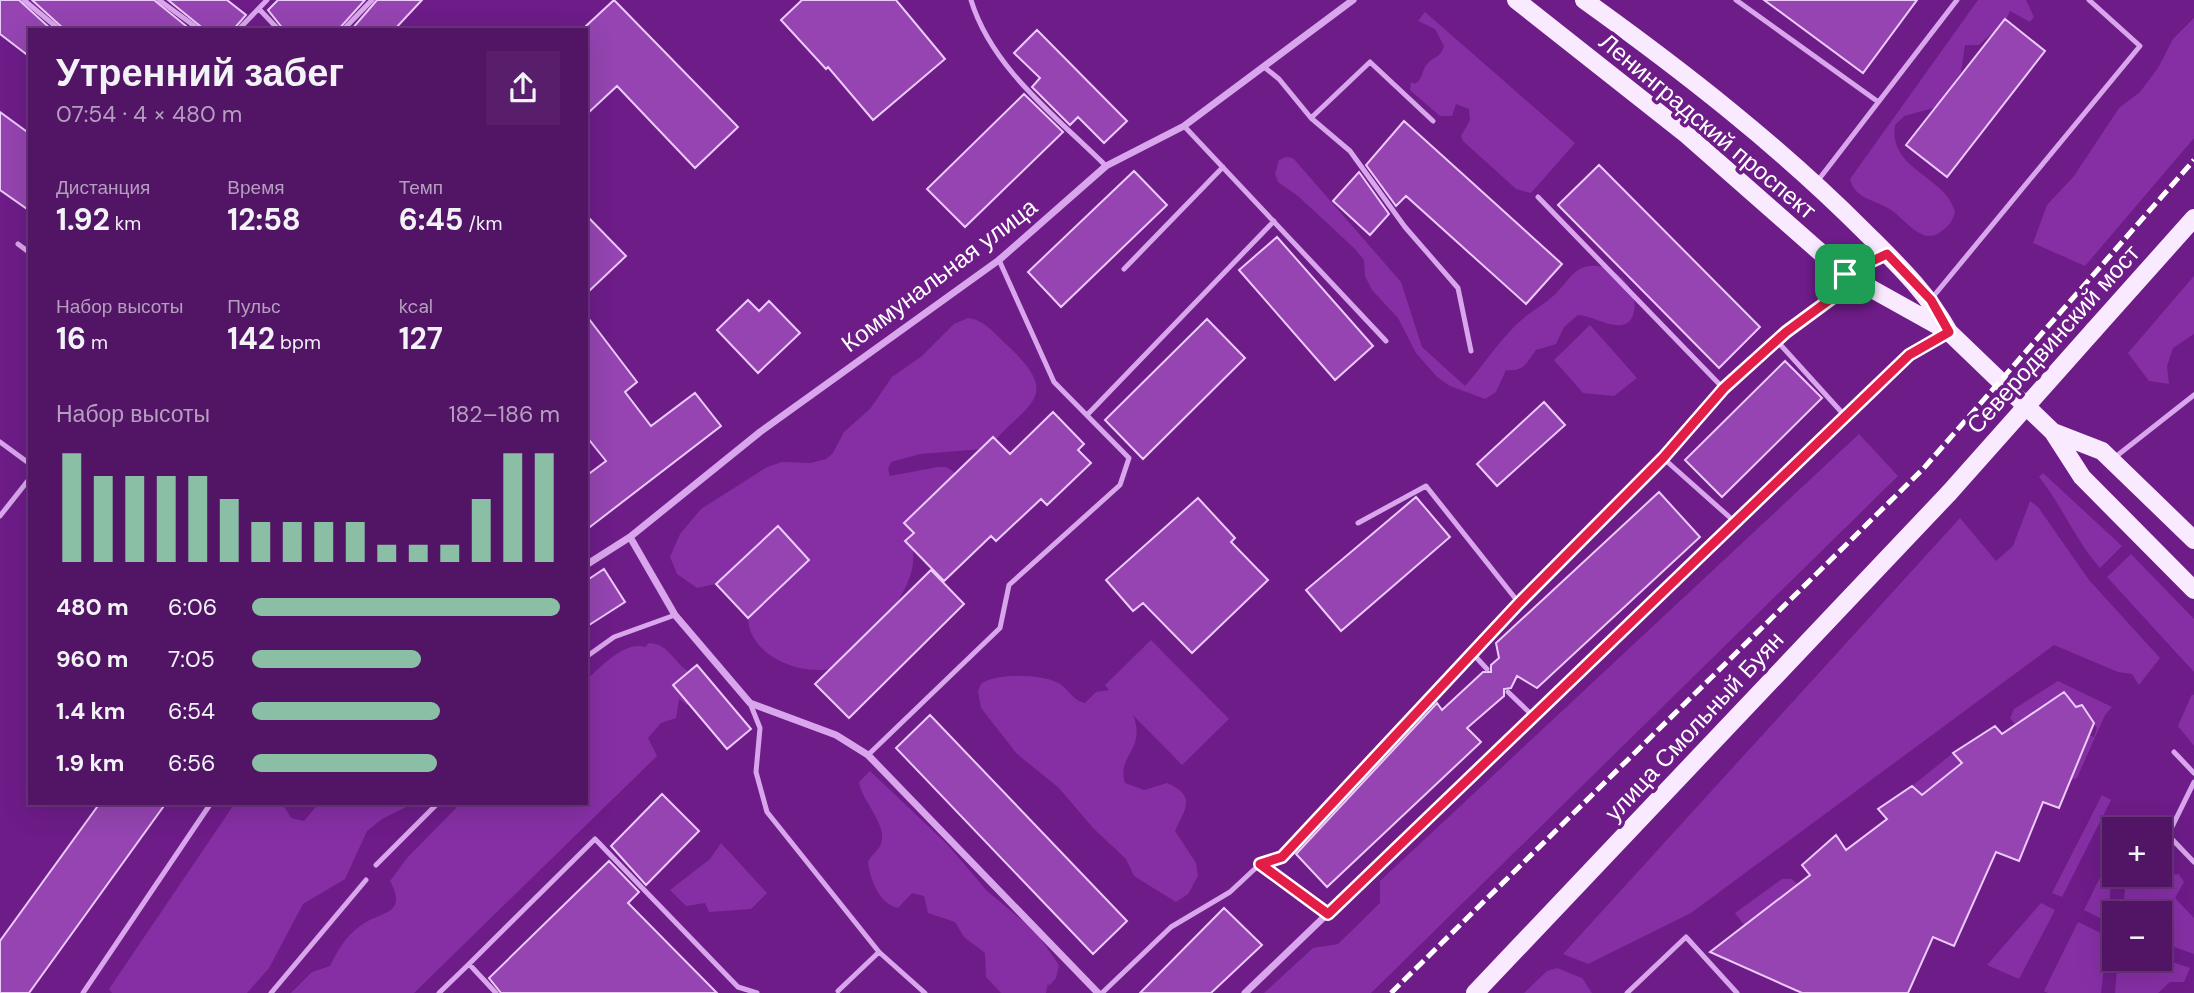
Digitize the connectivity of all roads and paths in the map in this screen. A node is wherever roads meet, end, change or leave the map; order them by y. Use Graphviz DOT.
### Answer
graph roads {
  1 [pos="24,0"];
  2 [pos="159,0"];
  3 [pos="267,0"];
  4 [pos="372,0"];
  5 [pos="971,0"];
  6 [pos="1353,0"];
  7 [pos="1516,0"];
  8 [pos="1584,0"];
  9 [pos="1736,0"];
  10 [pos="1957,0"];
  11 [pos="2090,0"];
  12 [pos="258,9"];
  13 [pos="58,28"];
  14 [pos="197,28"];
  15 [pos="240,28"];
  16 [pos="277,28"];
  17 [pos="345,28"];
  18 [pos="1264,67"];
  19 [pos="1877,102"];
  20 [pos="1311,118"];
  21 [pos="1433,121"];
  22 [pos="1184,126"];
  23 [pos="1106,166"];
  24 [pos="1223,167"];
  25 [pos="1816,183"];
  26 [pos="1538,197"];
  27 [pos="2194,218"];
  28 [pos="1274,221"];
  29 [pos="18,244"];
  30 [pos="28,252"];
  31 [pos="1887,254"];
  32 [pos="999,260"];
  33 [pos="1124,269"];
  34 [pos="1845,274"];
  35 [pos="1931,300"];
  36 [pos="1949,332"];
  37 [pos="1386,341"];
  38 [pos="1777,341"];
  39 [pos="1471,351"];
  40 [pos="1724,388"];
  41 [pos="2194,395"];
  42 [pos="1087,414"];
  43 [pos="1845,416"];
  44 [pos="2053,432"];
  45 [pos="0,442"];
  46 [pos="1663,458"];
  47 [pos="2112,460"];
  48 [pos="28,463"];
  49 [pos="28,481"];
  50 [pos="1949,493"];
  51 [pos="0,516"];
  52 [pos="1735,522"];
  53 [pos="1358,523"];
  54 [pos="629,537"];
  55 [pos="2194,540"];
  56 [pos="588,564"];
  57 [pos="2194,590"];
  58 [pos="1519,603"];
  59 [pos="675,615"];
  60 [pos="1474,655"];
  61 [pos="588,656"];
  62 [pos="1487,669"];
  63 [pos="1508,692"];
  64 [pos="750,703"];
  65 [pos="1533,716"];
  66 [pos="2174,752"];
  67 [pos="868,755"];
  68 [pos="2194,773"];
  69 [pos="2194,782"];
  70 [pos="210,805"];
  71 [pos="436,805"];
  72 [pos="2194,862"];
  73 [pos="1260,864"];
  74 [pos="376,865"];
  75 [pos="366,880"];
  76 [pos="1328,914"];
  77 [pos="879,952"];
  78 [pos="469,964"];
  79 [pos="838,991"];
  80 [pos="83,993"];
  81 [pos="271,993"];
  82 [pos="439,993"];
  83 [pos="496,993"];
  84 [pos="757,993"];
  85 [pos="925,993"];
  86 [pos="1100,993"];
  87 [pos="1245,993"];
  88 [pos="1475,993"];
  89 [pos="1628,993"];
  90 [pos="1737,993"];
  1 -- 13 [label="lane"];
  2 -- 14 [label="lane"];
  3 -- 12 [label="lane"];
  4 -- 17 [label="lane"];
  5 -- 23 [label="lane"];
  6 -- 18 [label="street, Коммунальная улица"];
  7 -- 34 [label="main road, Ленинградский проспект"];
  8 -- 25 [label="main road, Ленинградский проспект"];
  9 -- 19 [label="lane"];
  10 -- 19 [label="lane"];
  11 -- 35 [label="lane"];
  12 -- 15 [label="lane"];
  12 -- 16 [label="lane"];
  18 -- 20 [label="lane"];
  18 -- 22 [label="street, Коммунальная улица"];
  19 -- 25 [label="lane"];
  20 -- 21 [label="lane"];
  20 -- 39 [label="lane"];
  22 -- 23 [label="street, Коммунальная улица"];
  22 -- 24 [label="lane"];
  23 -- 32 [label="street, Коммунальная улица"];
  24 -- 28 [label="lane"];
  24 -- 33 [label="lane"];
  25 -- 31 [label="main road, Ленинградский проспект"];
  26 -- 40 [label="lane"];
  27 -- 50 [label="main road, Северодвинский мост, bridge"];
  28 -- 37 [label="lane"];
  28 -- 42 [label="lane"];
  29 -- 30 [label="lane"];
  31 -- 34 [label="lane"];
  31 -- 35 [label="main road, Ленинградский проспект"];
  32 -- 42 [label="lane"];
  32 -- 54 [label="street, Коммунальная улица"];
  34 -- 36 [label="main road, Ленинградский проспект"];
  34 -- 38 [label="lane"];
  35 -- 36 [label="main road, Ленинградский проспект"];
  36 -- 43 [label="street"];
  36 -- 44 [label="main road"];
  38 -- 40 [label="lane"];
  38 -- 43 [label="lane"];
  40 -- 46 [label="lane"];
  41 -- 47 [label="lane"];
  42 -- 67 [label="lane"];
  43 -- 52 [label="street"];
  44 -- 47 [label="main road"];
  44 -- 57 [label="main road"];
  45 -- 48 [label="lane"];
  46 -- 52 [label="lane"];
  46 -- 58 [label="lane"];
  47 -- 55 [label="main road"];
  49 -- 51 [label="lane"];
  50 -- 88 [label="main road, улица Смольный Буян"];
  52 -- 65 [label="street"];
  53 -- 58 [label="lane"];
  54 -- 56 [label="street, Коммунальная улица"];
  54 -- 59 [label="street"];
  58 -- 60 [label="lane"];
  59 -- 61 [label="lane"];
  59 -- 64 [label="street"];
  60 -- 62 [label="lane"];
  60 -- 73 [label="lane"];
  63 -- 65 [label="lane"];
  64 -- 67 [label="street"];
  64 -- 77 [label="lane"];
  65 -- 76 [label="street"];
  66 -- 68 [label="lane"];
  67 -- 86 [label="street"];
  69 -- 72 [label="lane"];
  70 -- 80 [label="lane"];
  71 -- 74 [label="lane"];
  73 -- 76 [label="lane"];
  73 -- 86 [label="lane"];
  75 -- 81 [label="lane"];
  76 -- 87 [label="street"];
  77 -- 79 [label="lane"];
  77 -- 85 [label="lane"];
  78 -- 82 [label="lane"];
  78 -- 83 [label="lane"];
  78 -- 84 [label="lane"];
  89 -- 90 [label="lane"];
}
